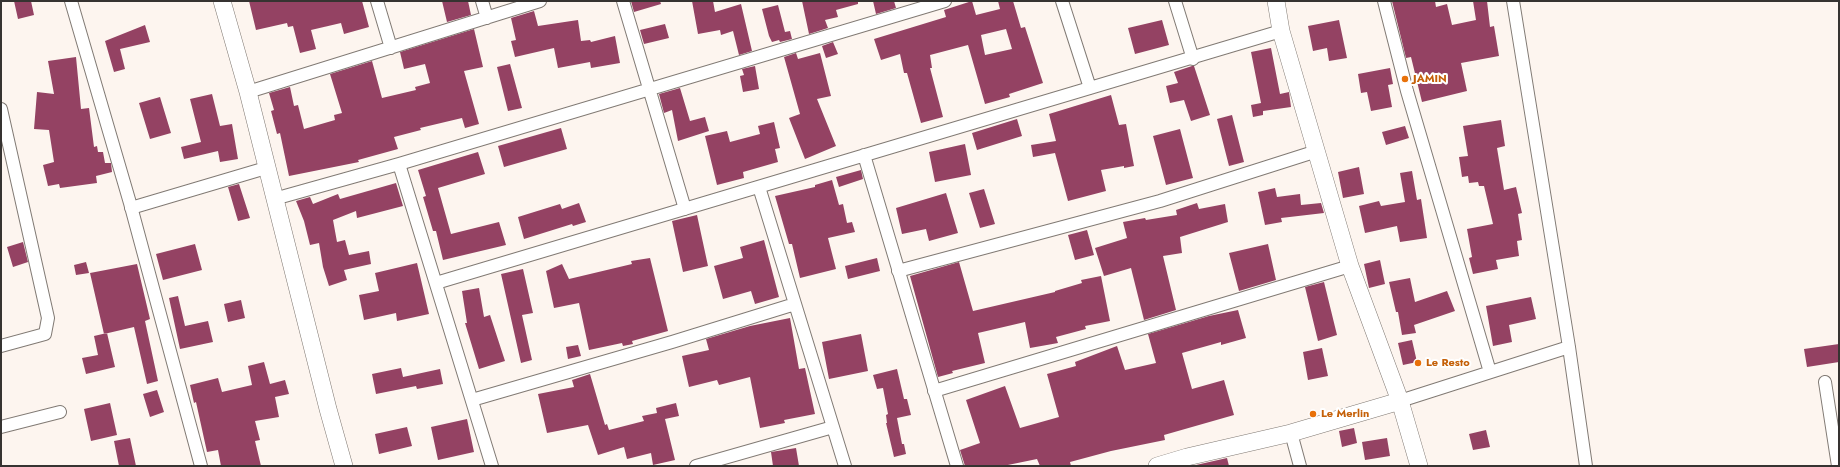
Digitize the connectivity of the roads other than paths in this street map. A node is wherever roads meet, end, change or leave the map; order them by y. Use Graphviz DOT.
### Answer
graph roads {
  1 [pos="72,1"];
  2 [pos="222,1"];
  3 [pos="377,1"];
  4 [pos="482,1"];
  5 [pos="540,1"];
  6 [pos="623,1"];
  7 [pos="945,1"];
  8 [pos="1062,1"];
  9 [pos="1175,1"];
  10 [pos="1276,1"];
  11 [pos="1384,1"];
  12 [pos="1513,1"];
  13 [pos="486,18"];
  14 [pos="1282,31"];
  15 [pos="391,48"];
  16 [pos="1193,59"];
  17 [pos="1090,88"];
  18 [pos="649,90"];
  19 [pos="248,92"];
  20 [pos="1,109"];
  21 [pos="1317,151"];
  22 [pos="864,155"];
  23 [pos="399,164"];
  24 [pos="266,168"];
  25 [pos="759,187"];
  26 [pos="274,200"];
  27 [pos="131,208"];
  28 [pos="685,209"];
  29 [pos="1350,266"];
  30 [pos="898,271"];
  31 [pos="436,283"];
  32 [pos="795,304"];
  33 [pos="1,346"];
  34 [pos="1569,347"];
  35 [pos="1490,372"];
  36 [pos="1825,382"];
  37 [pos="934,391"];
  38 [pos="472,400"];
  39 [pos="1400,401"];
  40 [pos="60,412"];
  41 [pos="1,427"];
  42 [pos="833,427"];
  43 [pos="1291,433"];
  44 [pos="1189,461"];
  45 [pos="201,466"];
  46 [pos="344,466"];
  47 [pos="492,466"];
  48 [pos="696,466"];
  49 [pos="845,466"];
  50 [pos="957,466"];
  51 [pos="1157,466"];
  52 [pos="1300,466"];
  53 [pos="1419,466"];
  54 [pos="1586,466"];
  55 [pos="1838,466"];
  1 -- 27 [label="street"];
  2 -- 19 [label="street"];
  3 -- 15 [label="street"];
  4 -- 13 [label="street"];
  5 -- 13 [label="street"];
  6 -- 18 [label="street"];
  7 -- 18 [label="street"];
  8 -- 17 [label="street"];
  9 -- 16 [label="street"];
  10 -- 14 [label="street"];
  11 -- 35 [label="street"];
  12 -- 34 [label="street"];
  13 -- 15 [label="street"];
  14 -- 16 [label="street"];
  14 -- 21 [label="street"];
  15 -- 19 [label="street"];
  16 -- 17 [label="street"];
  17 -- 22 [label="street"];
  18 -- 23 [label="street"];
  18 -- 28 [label="street"];
  19 -- 24 [label="street"];
  20 -- 33 [label="street"];
  21 -- 29 [label="street"];
  21 -- 30 [label="street"];
  22 -- 25 [label="street"];
  22 -- 30 [label="street"];
  23 -- 26 [label="street"];
  23 -- 31 [label="street"];
  24 -- 26 [label="street"];
  24 -- 27 [label="street"];
  25 -- 28 [label="street"];
  25 -- 32 [label="street"];
  26 -- 46 [label="street"];
  27 -- 45 [label="street"];
  28 -- 31 [label="street"];
  29 -- 37 [label="street"];
  29 -- 39 [label="street"];
  30 -- 37 [label="street"];
  31 -- 38 [label="street"];
  32 -- 38 [label="street"];
  32 -- 42 [label="street"];
  34 -- 35 [label="street"];
  34 -- 54 [label="street"];
  35 -- 39 [label="street"];
  36 -- 55 [label="street"];
  37 -- 50 [label="street"];
  38 -- 47 [label="street"];
  39 -- 43 [label="street"];
  39 -- 53 [label="street"];
  40 -- 41 [label="street"];
  42 -- 48 [label="street"];
  42 -- 49 [label="street"];
  43 -- 44 [label="street"];
  43 -- 52 [label="street"];
  44 -- 51 [label="street"];
}
